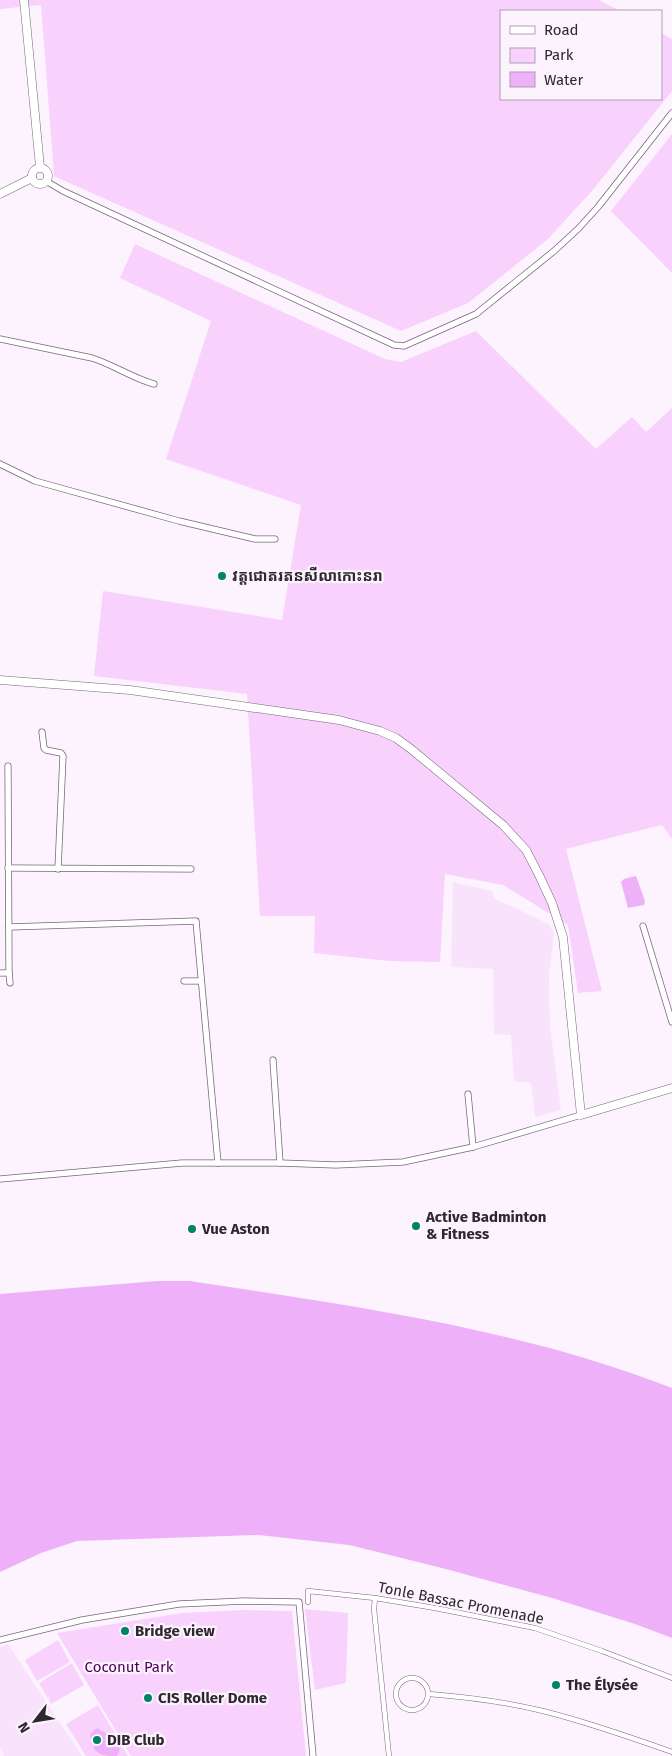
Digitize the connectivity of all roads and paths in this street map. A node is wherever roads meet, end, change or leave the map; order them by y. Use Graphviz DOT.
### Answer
graph roads {
  1 [pos="24,0"];
  2 [pos="672,112"];
  3 [pos="40,167"];
  4 [pos="32,178"];
  5 [pos="46,181"];
  6 [pos="0,194"];
  7 [pos="0,339"];
  8 [pos="154,384"];
  9 [pos="0,464"];
  10 [pos="275,539"];
  11 [pos="0,680"];
  12 [pos="42,732"];
  13 [pos="8,766"];
  14 [pos="8,868"];
  15 [pos="58,869"];
  16 [pos="191,870"];
  17 [pos="643,926"];
  18 [pos="8,927"];
  19 [pos="0,973"];
  20 [pos="9,973"];
  21 [pos="201,981"];
  22 [pos="184,982"];
  23 [pos="10,983"];
  24 [pos="672,1022"];
  25 [pos="273,1060"];
  26 [pos="672,1088"];
  27 [pos="468,1094"];
  28 [pos="581,1115"];
  29 [pos="473,1147"];
  30 [pos="218,1163"];
  31 [pos="280,1163"];
  32 [pos="0,1180"];
  33 [pos="375,1598"];
  34 [pos="308,1602"];
  35 [pos="0,1640"];
  36 [pos="672,1678"];
  37 [pos="396,1693"];
  38 [pos="383,1694"];
  39 [pos="429,1694"];
  40 [pos="672,1752"];
  41 [pos="314,1756"];
  42 [pos="389,1756"];
  1 -- 3 [label="street"];
  2 -- 5 [label="street"];
  3 -- 4 [label="street"];
  3 -- 5 [label="street"];
  4 -- 5 [label="street"];
  4 -- 6 [label="street"];
  7 -- 8 [label="street"];
  9 -- 10 [label="street"];
  11 -- 28 [label="street"];
  12 -- 15 [label="street"];
  13 -- 14 [label="street"];
  14 -- 15 [label="street"];
  14 -- 18 [label="street"];
  15 -- 16 [label="street"];
  17 -- 24 [label="street"];
  18 -- 20 [label="street"];
  18 -- 21 [label="street"];
  19 -- 20 [label="street"];
  20 -- 23 [label="street"];
  21 -- 22 [label="street"];
  21 -- 30 [label="street"];
  25 -- 31 [label="street"];
  26 -- 28 [label="street"];
  27 -- 29 [label="street"];
  28 -- 29 [label="street"];
  29 -- 31 [label="street"];
  30 -- 31 [label="street"];
  30 -- 32 [label="street"];
  33 -- 34 [label="street, Tonle Bassac Promenade"];
  33 -- 36 [label="street, Tonle Bassac Promenade"];
  33 -- 38 [label="street"];
  35 -- 41 [label="street"];
  37 -- 38 [label="street"];
  37 -- 39 [label="street"];
  37 -- 39 [label="street"];
  38 -- 42 [label="street"];
  39 -- 40 [label="street"];
}
